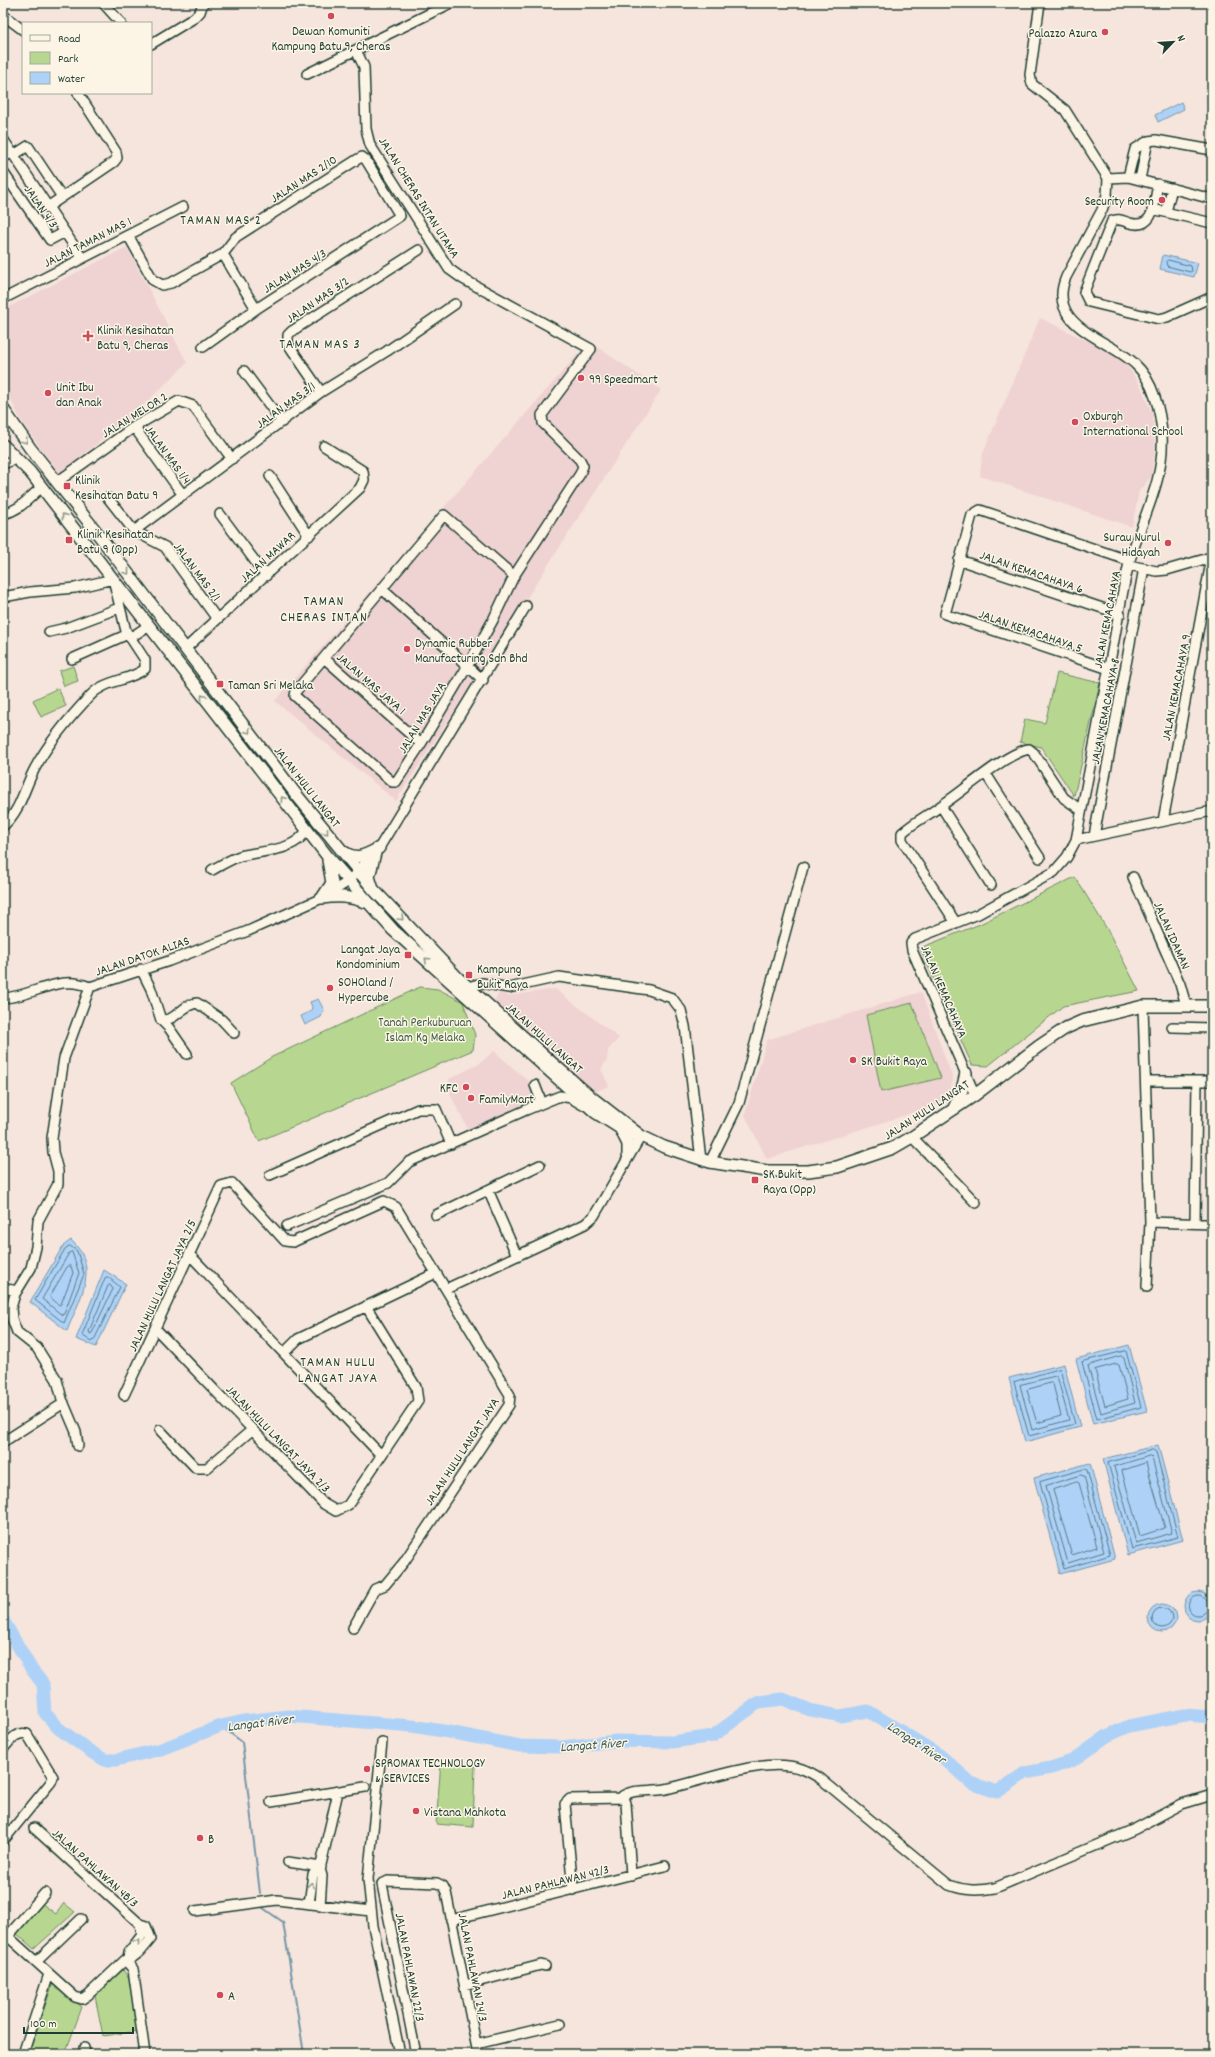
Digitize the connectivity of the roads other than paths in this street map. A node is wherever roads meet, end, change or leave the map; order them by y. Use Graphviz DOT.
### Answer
graph roads {
  1 [pos="104,3"];
  2 [pos="202,3"];
  3 [pos="1040,3"];
  4 [pos="447,4"];
  5 [pos="3,16"];
  6 [pos="120,22"];
  7 [pos="22,29"];
  8 [pos="152,43"];
  9 [pos="356,50"];
  10 [pos="307,74"];
  11 [pos="79,94"];
  12 [pos="3,139"];
  13 [pos="1148,141"];
  14 [pos="1212,150"];
  15 [pos="13,153"];
  16 [pos="3,158"];
  17 [pos="3,172"];
  18 [pos="1128,177"];
  19 [pos="1108,178"];
  20 [pos="1140,179"];
  21 [pos="1158,184"];
  22 [pos="1172,188"];
  23 [pos="62,197"];
  24 [pos="1212,199"];
  25 [pos="49,206"];
  26 [pos="183,207"];
  27 [pos="1152,209"];
  28 [pos="1166,212"];
  29 [pos="400,216"];
  30 [pos="1212,222"];
  31 [pos="65,232"];
  32 [pos="128,235"];
  33 [pos="419,250"];
  34 [pos="223,254"];
  35 [pos="82,258"];
  36 [pos="5,294"];
  37 [pos="1212,297"];
  38 [pos="456,304"];
  39 [pos="256,309"];
  40 [pos="203,347"];
  41 [pos="244,371"];
  42 [pos="322,392"];
  43 [pos="3,409"];
  44 [pos="282,422"];
  45 [pos="134,427"];
  46 [pos="3,445"];
  47 [pos="324,446"];
  48 [pos="16,459"];
  49 [pos="232,459"];
  50 [pos="3,464"];
  51 [pos="583,466"];
  52 [pos="270,476"];
  53 [pos="57,482"];
  54 [pos="42,488"];
  55 [pos="183,495"];
  56 [pos="108,498"];
  57 [pos="3,514"];
  58 [pos="220,514"];
  59 [pos="134,532"];
  60 [pos="309,536"];
  61 [pos="1210,558"];
  62 [pos="959,560"];
  63 [pos="1130,563"];
  64 [pos="1144,568"];
  65 [pos="266,576"];
  66 [pos="514,576"];
  67 [pos="112,579"];
  68 [pos="382,589"];
  69 [pos="3,597"];
  70 [pos="526,606"];
  71 [pos="119,608"];
  72 [pos="1120,614"];
  73 [pos="218,619"];
  74 [pos="148,626"];
  75 [pos="49,632"];
  76 [pos="129,636"];
  77 [pos="185,649"];
  78 [pos="324,658"];
  79 [pos="72,659"];
  80 [pos="467,667"];
  81 [pos="1109,669"];
  82 [pos="483,680"];
  83 [pos="421,744"];
  84 [pos="986,774"];
  85 [pos="941,806"];
  86 [pos="1081,810"];
  87 [pos="1212,811"];
  88 [pos="1163,821"];
  89 [pos="3,826"];
  90 [pos="307,830"];
  91 [pos="1094,836"];
  92 [pos="1076,840"];
  93 [pos="340,850"];
  94 [pos="377,851"];
  95 [pos="328,857"];
  96 [pos="1040,858"];
  97 [pos="802,868"];
  98 [pos="212,870"];
  99 [pos="359,872"];
  100 [pos="1133,877"];
  101 [pos="349,881"];
  102 [pos="991,885"];
  103 [pos="374,890"];
  104 [pos="322,898"];
  105 [pos="368,903"];
  106 [pos="956,923"];
  107 [pos="141,969"];
  108 [pos="90,987"];
  109 [pos="468,987"];
  110 [pos="3,998"];
  111 [pos="1186,1004"];
  112 [pos="1143,1006"];
  113 [pos="1212,1006"];
  114 [pos="161,1020"];
  115 [pos="1172,1027"];
  116 [pos="1212,1028"];
  117 [pos="234,1033"];
  118 [pos="188,1054"];
  119 [pos="966,1073"];
  120 [pos="1146,1081"];
  121 [pos="1197,1081"];
  122 [pos="1212,1081"];
  123 [pos="536,1085"];
  124 [pos="975,1095"];
  125 [pos="954,1108"];
  126 [pos="526,1110"];
  127 [pos="595,1112"];
  128 [pos="620,1128"];
  129 [pos="641,1136"];
  130 [pos="912,1137"];
  131 [pos="450,1144"];
  132 [pos="628,1154"];
  133 [pos="706,1161"];
  134 [pos="540,1165"];
  135 [pos="270,1175"];
  136 [pos="221,1186"];
  137 [pos="488,1190"];
  138 [pos="976,1203"];
  139 [pos="436,1215"];
  140 [pos="1150,1222"];
  141 [pos="1195,1223"];
  142 [pos="1212,1224"];
  143 [pos="287,1226"];
  144 [pos="189,1254"];
  145 [pos="517,1256"];
  146 [pos="436,1273"];
  147 [pos="1147,1287"];
  148 [pos="3,1288"];
  149 [pos="446,1289"];
  150 [pos="17,1291"];
  151 [pos="366,1306"];
  152 [pos="155,1328"];
  153 [pos="284,1353"];
  154 [pos="124,1395"];
  155 [pos="64,1403"];
  156 [pos="253,1429"];
  157 [pos="160,1430"];
  158 [pos="3,1442"];
  159 [pos="78,1446"];
  160 [pos="381,1456"];
  161 [pos="353,1628"];
  162 [pos="382,1742"];
  163 [pos="3,1749"];
  164 [pos="365,1787"];
  165 [pos="338,1792"];
  166 [pos="1212,1795"];
  167 [pos="623,1800"];
  168 [pos="271,1802"];
  169 [pos="34,1828"];
  170 [pos="3,1841"];
  171 [pos="288,1862"];
  172 [pos="665,1866"];
  173 [pos="321,1868"];
  174 [pos="631,1875"];
  175 [pos="443,1886"];
  176 [pos="573,1890"];
  177 [pos="45,1893"];
  178 [pos="309,1904"];
  179 [pos="320,1906"];
  180 [pos="371,1910"];
  181 [pos="195,1911"];
  182 [pos="80,1919"];
  183 [pos="451,1920"];
  184 [pos="5,1934"];
  185 [pos="126,1959"];
  186 [pos="36,1962"];
  187 [pos="545,1966"];
  188 [pos="49,1974"];
  189 [pos="465,1985"];
  190 [pos="560,2024"];
  191 [pos="476,2044"];
  192 [pos="23,2054"];
  193 [pos="145,2054"];
  194 [pos="400,2054"];
  195 [pos="416,2054"];
  196 [pos="478,2054"];
  1 -- 6 [label="street"];
  2 -- 8 [label="street"];
  3 -- 19 [label="street"];
  4 -- 9 [label="street"];
  5 -- 7 [label="street"];
  9 -- 10 [label="street"];
  9 -- 51 [label="street, JALAN CHERAS INTAN UTAMA"];
  11 -- 23 [label="street"];
  12 -- 15 [label="street, JALAN 4/3"];
  13 -- 14 [label="street"];
  13 -- 18 [label="street"];
  13 -- 20 [label="street"];
  15 -- 16 [label="street"];
  15 -- 23 [label="street, JALAN 4/3"];
  15 -- 25 [label="street, JALAN 4/3"];
  17 -- 31 [label="street, JALAN 4/3"];
  18 -- 19 [label="street"];
  18 -- 20 [label="street"];
  19 -- 63 [label="street, JALAN KEMACAHAYA"];
  20 -- 21 [label="street"];
  21 -- 22 [label="street"];
  21 -- 27 [label="street"];
  22 -- 24 [label="street"];
  22 -- 28 [label="street"];
  23 -- 25 [label="street"];
  25 -- 31 [label="street, JALAN 4/3"];
  26 -- 32 [label="street, JALAN TAMAN MAS 1"];
  27 -- 28 [label="street"];
  27 -- 37 [label="street"];
  28 -- 30 [label="street"];
  29 -- 34 [label="street, JALAN MAS 2/10"];
  29 -- 39 [label="street, JALAN MAS 4/3"];
  31 -- 35 [label="street, JALAN 4/3"];
  32 -- 34 [label="street"];
  32 -- 35 [label="street, JALAN TAMAN MAS 1"];
  33 -- 42 [label="street, JALAN MAS 3/2"];
  34 -- 39 [label="street"];
  35 -- 36 [label="street, JALAN TAMAN MAS 1"];
  38 -- 42 [label="street, JALAN MAS 3/1"];
  39 -- 40 [label="street, JALAN MAS 4/3"];
  41 -- 44 [label="street"];
  42 -- 44 [label="street, JALAN MAS 3/1"];
  43 -- 53 [label="main road, JALAN HULU LANGAT, one-way"];
  44 -- 49 [label="street, JALAN MAS 3/1"];
  45 -- 49 [label="street, JALAN MELOR 2"];
  45 -- 53 [label="street, JALAN MELOR 2"];
  45 -- 55 [label="street, JALAN MAS 1/4"];
  46 -- 48 [label="main road, JALAN HULU LANGAT"];
  47 -- 60 [label="street, JALAN MAWAR"];
  48 -- 50 [label="street"];
  48 -- 54 [label="main road, JALAN HULU LANGAT"];
  49 -- 55 [label="street, JALAN MAS 3/1"];
  51 -- 66 [label="street, JALAN MAS JAYA"];
  52 -- 60 [label="street"];
  53 -- 77 [label="main road, JALAN HULU LANGAT, one-way"];
  54 -- 57 [label="street"];
  67 -- 54 [label="main road, JALAN HULU LANGAT, one-way"];
  55 -- 59 [label="street, JALAN MAS 3/1"];
  56 -- 59 [label="street"];
  58 -- 65 [label="street"];
  59 -- 73 [label="street, JALAN MAS 2/1"];
  60 -- 65 [label="street, JALAN MAWAR"];
  61 -- 64 [label="street"];
  61 -- 88 [label="street, JALAN KEMACAHAYA 9"];
  62 -- 63 [label="street"];
  62 -- 72 [label="street, JALAN KEMACAHAYA 6"];
  62 -- 81 [label="street, JALAN KEMACAHAYA 5"];
  63 -- 64 [label="street"];
  63 -- 72 [label="street, JALAN KEMACAHAYA"];
  64 -- 91 [label="street, JALAN KEMACAHAYA 8"];
  65 -- 73 [label="street, JALAN MAWAR"];
  66 -- 68 [label="street"];
  66 -- 80 [label="street, JALAN MAS JAYA"];
  67 -- 69 [label="street"];
  67 -- 71 [label="street"];
  67 -- 74 [label="main road, JALAN HULU LANGAT"];
  68 -- 78 [label="street"];
  68 -- 80 [label="street"];
  70 -- 82 [label="street, JALAN DATOK ALIAS"];
  71 -- 75 [label="street"];
  71 -- 76 [label="street"];
  72 -- 81 [label="street, JALAN KEMACAHAYA"];
  73 -- 77 [label="street, JALAN MAWAR"];
  74 -- 76 [label="street"];
  90 -- 74 [label="main road, JALAN HULU LANGAT, one-way"];
  76 -- 79 [label="street"];
  76 -- 89 [label="street"];
  77 -- 93 [label="main road, JALAN HULU LANGAT, one-way"];
  78 -- 83 [label="street, JALAN MAS JAYA 1"];
  78 -- 83 [label="street, JALAN MAS JAYA"];
  80 -- 82 [label="street"];
  80 -- 83 [label="street, JALAN MAS JAYA"];
  81 -- 86 [label="street, JALAN KEMACAHAYA"];
  82 -- 94 [label="street, JALAN DATOK ALIAS"];
  84 -- 85 [label="street"];
  84 -- 86 [label="street"];
  84 -- 96 [label="street"];
  85 -- 102 [label="street"];
  85 -- 106 [label="street"];
  86 -- 92 [label="street, JALAN KEMACAHAYA"];
  87 -- 88 [label="street"];
  88 -- 91 [label="street"];
  90 -- 95 [label="main road, JALAN HULU LANGAT"];
  90 -- 98 [label="street"];
  91 -- 92 [label="street"];
  92 -- 106 [label="street, JALAN KEMACAHAYA"];
  93 -- 94 [label="main road"];
  93 -- 99 [label="main road, JALAN HULU LANGAT"];
  94 -- 99 [label="street, JALAN DATOK ALIAS"];
  94 -- 103 [label="main road"];
  95 -- 101 [label="main road, JALAN HULU LANGAT"];
  95 -- 104 [label="main road"];
  97 -- 133 [label="street"];
  99 -- 101 [label="street, JALAN DATOK ALIAS"];
  99 -- 103 [label="main road, JALAN HULU LANGAT"];
  100 -- 111 [label="street, JALAN IDAMAN"];
  101 -- 104 [label="street, JALAN DATOK ALIAS"];
  101 -- 105 [label="main road, JALAN HULU LANGAT"];
  103 -- 109 [label="main road, JALAN HULU LANGAT, one-way"];
  104 -- 105 [label="main road"];
  104 -- 107 [label="street, JALAN DATOK ALIAS"];
  127 -- 105 [label="main road, JALAN HULU LANGAT, one-way"];
  106 -- 119 [label="street, JALAN KEMACAHAYA"];
  107 -- 108 [label="street, JALAN DATOK ALIAS"];
  107 -- 114 [label="street"];
  108 -- 110 [label="street"];
  108 -- 150 [label="street, JALAN DATOK ALIAS"];
  109 -- 129 [label="main road, JALAN HULU LANGAT"];
  109 -- 133 [label="street"];
  111 -- 112 [label="main road, JALAN HULU LANGAT"];
  111 -- 113 [label="main road, JALAN HULU LANGAT"];
  112 -- 120 [label="street"];
  112 -- 124 [label="main road, JALAN HULU LANGAT"];
  114 -- 117 [label="street"];
  114 -- 118 [label="street"];
  115 -- 116 [label="street"];
  119 -- 124 [label="street, JALAN KEMACAHAYA"];
  119 -- 125 [label="main road"];
  120 -- 121 [label="street"];
  120 -- 140 [label="street"];
  121 -- 122 [label="street"];
  121 -- 141 [label="street"];
  123 -- 126 [label="street"];
  124 -- 125 [label="main road, JALAN HULU LANGAT"];
  125 -- 130 [label="main road, JALAN HULU LANGAT"];
  126 -- 127 [label="street"];
  126 -- 131 [label="street"];
  127 -- 128 [label="main road, JALAN HULU LANGAT"];
  128 -- 129 [label="main road, JALAN HULU LANGAT"];
  128 -- 132 [label="main road"];
  129 -- 132 [label="street"];
  129 -- 133 [label="main road, JALAN HULU LANGAT"];
  130 -- 133 [label="main road, JALAN HULU LANGAT"];
  130 -- 138 [label="street"];
  131 -- 135 [label="street"];
  131 -- 143 [label="street"];
  132 -- 145 [label="street"];
  134 -- 137 [label="street"];
  136 -- 144 [label="street, JALAN HULU LANGAT JAYA 2/5"];
  136 -- 146 [label="street, JALAN HULU LANGAT JAYA"];
  137 -- 139 [label="street"];
  137 -- 145 [label="street"];
  140 -- 141 [label="street"];
  140 -- 147 [label="street"];
  141 -- 142 [label="street"];
  144 -- 152 [label="street, JALAN HULU LANGAT JAYA 2/5"];
  144 -- 153 [label="street"];
  145 -- 149 [label="street"];
  146 -- 149 [label="street, JALAN HULU LANGAT JAYA"];
  146 -- 151 [label="street"];
  148 -- 150 [label="street"];
  149 -- 161 [label="street, JALAN HULU LANGAT JAYA"];
  150 -- 155 [label="street, JALAN DATOK ALIAS"];
  151 -- 153 [label="street"];
  151 -- 160 [label="street"];
  152 -- 154 [label="street, JALAN HULU LANGAT JAYA 2/5"];
  152 -- 156 [label="street, JALAN HULU LANGAT JAYA 2/3"];
  153 -- 160 [label="street"];
  155 -- 158 [label="street"];
  155 -- 159 [label="street, JALAN DATOK ALIAS"];
  156 -- 157 [label="street"];
  156 -- 160 [label="street, JALAN HULU LANGAT JAYA 2/3"];
  162 -- 180 [label="street"];
  163 -- 170 [label="street"];
  164 -- 165 [label="street"];
  165 -- 168 [label="street"];
  165 -- 173 [label="street"];
  166 -- 167 [label="street"];
  167 -- 174 [label="street"];
  167 -- 176 [label="street"];
  169 -- 185 [label="street, JALAN PAHLAWAN 4B/3"];
  171 -- 173 [label="street"];
  172 -- 174 [label="street, JALAN PAHLAWAN 42/3"];
  178 -- 173 [label="street, one-way"];
  173 -- 179 [label="street"];
  174 -- 176 [label="street, JALAN PAHLAWAN 42/3"];
  175 -- 183 [label="street, JALAN PAHLAWAN 24/3"];
  175 -- 195 [label="street, JALAN PAHLAWAN 22/3"];
  176 -- 183 [label="street, JALAN PAHLAWAN 42/3"];
  177 -- 184 [label="street"];
  178 -- 179 [label="street"];
  178 -- 181 [label="street"];
  179 -- 180 [label="street"];
  180 -- 194 [label="street"];
  182 -- 186 [label="street"];
  183 -- 189 [label="street, JALAN PAHLAWAN 24/3"];
  184 -- 186 [label="street"];
  185 -- 188 [label="street"];
  185 -- 193 [label="street"];
  186 -- 188 [label="street"];
  187 -- 189 [label="street"];
  188 -- 192 [label="street"];
  189 -- 191 [label="street, JALAN PAHLAWAN 24/3"];
  190 -- 191 [label="street"];
  191 -- 196 [label="street, JALAN PAHLAWAN 24/3"];
}
